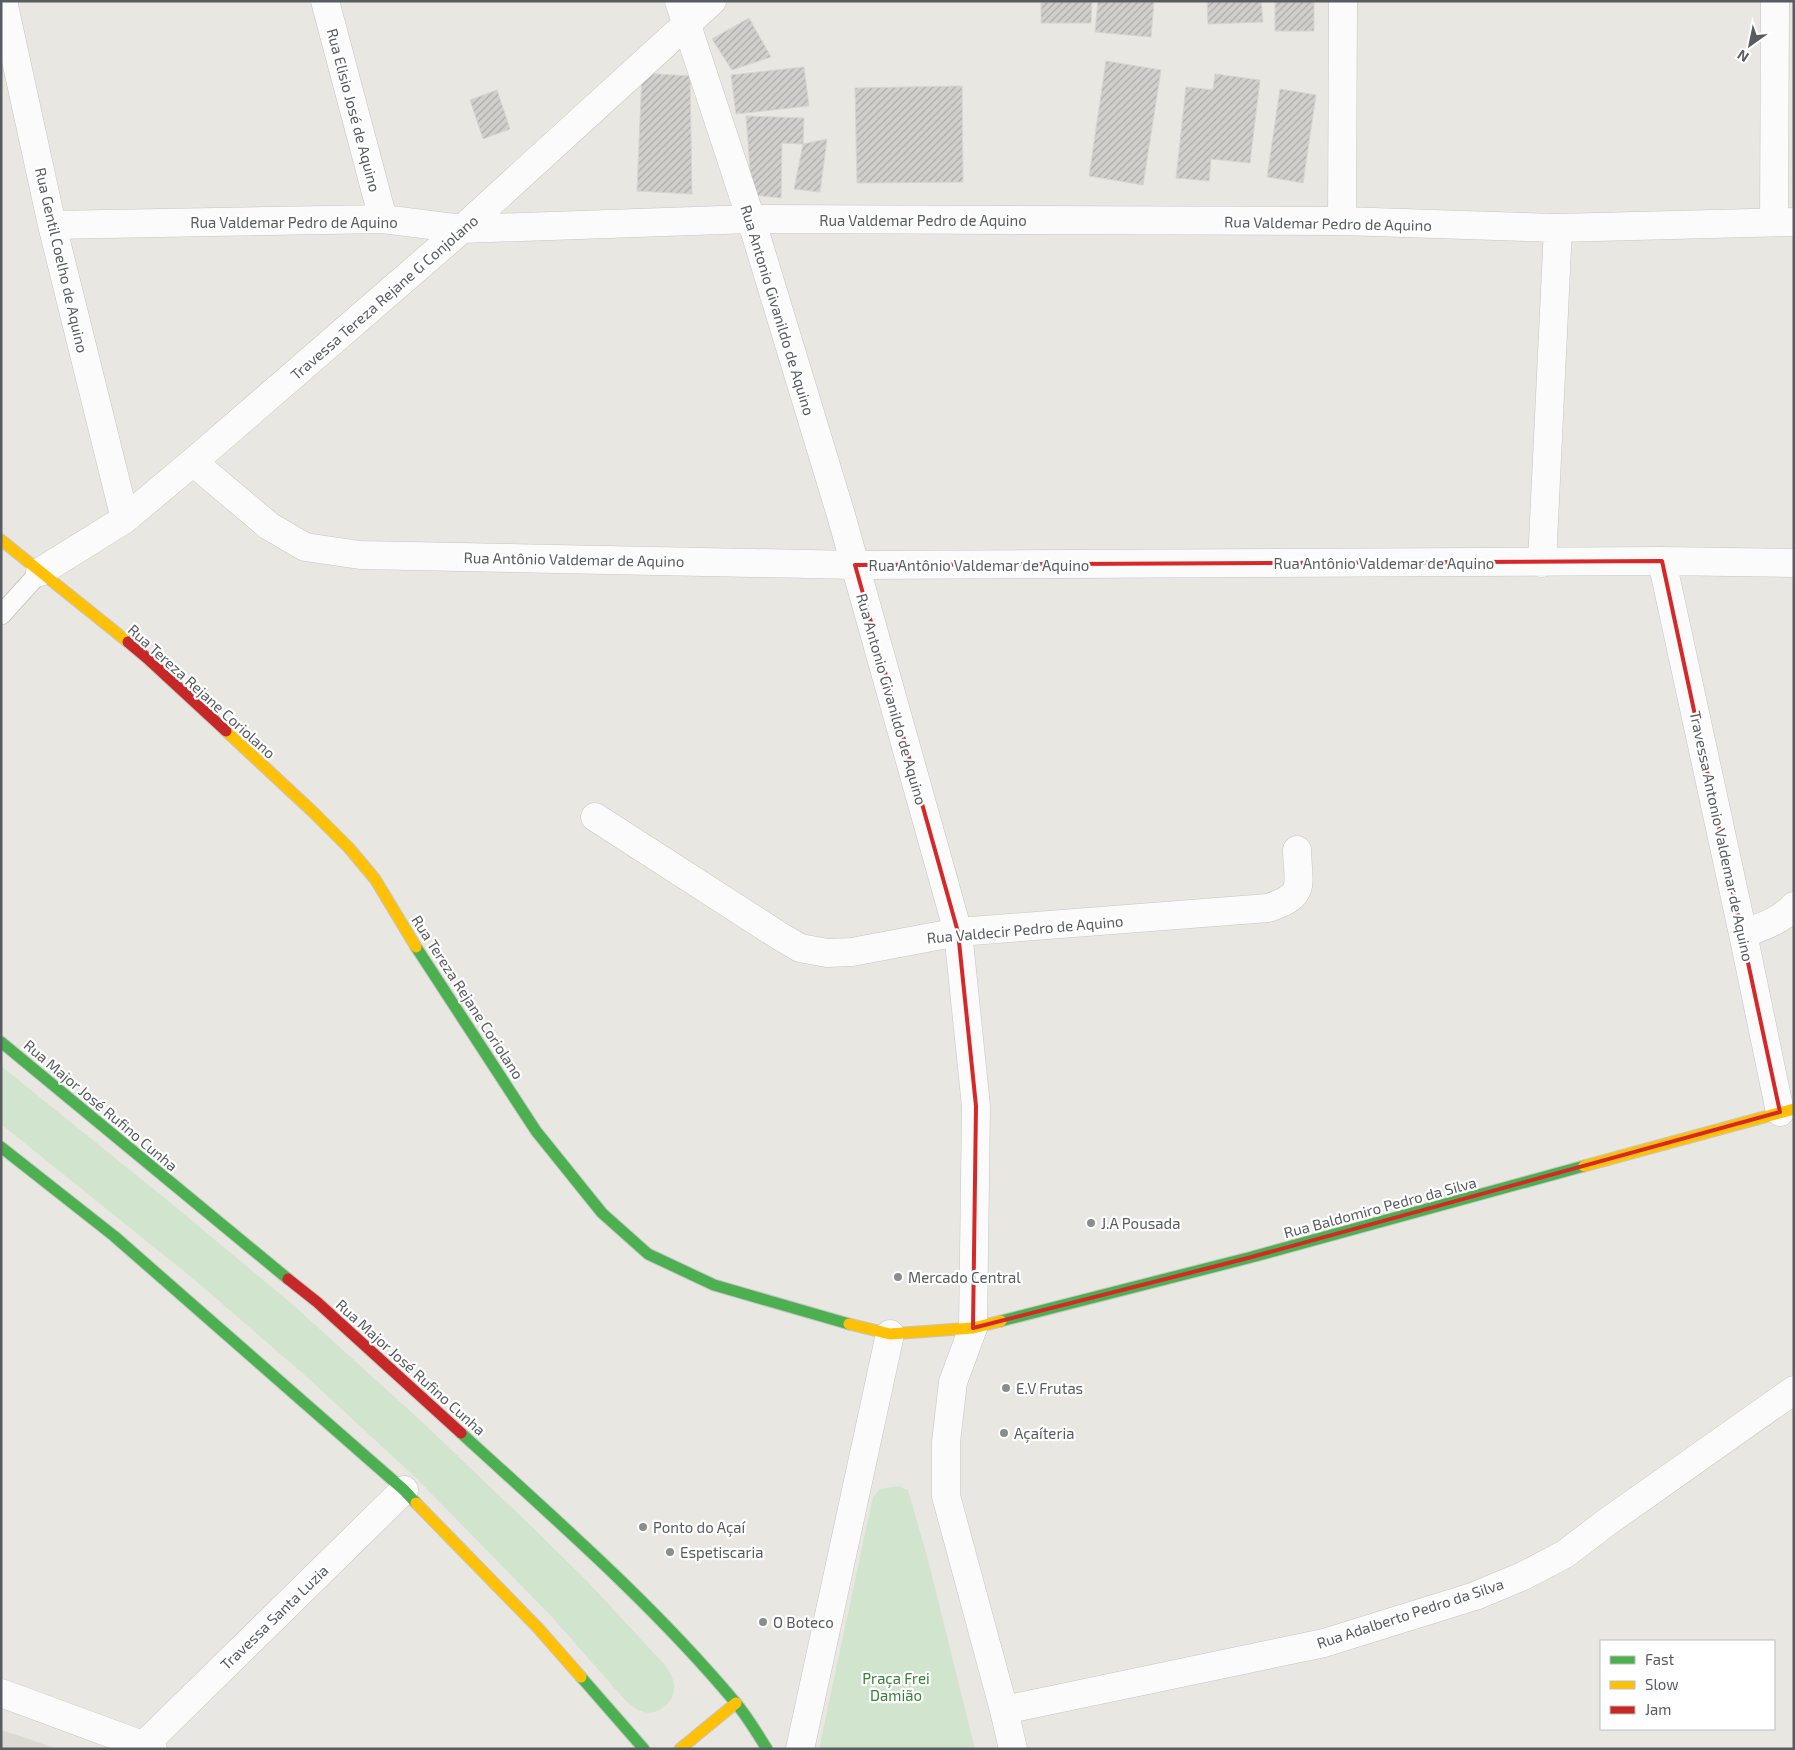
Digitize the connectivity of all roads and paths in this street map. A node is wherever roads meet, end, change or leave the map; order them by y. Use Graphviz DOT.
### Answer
graph roads {
  1 [pos="2,1"];
  2 [pos="325,1"];
  3 [pos="712,1"];
  4 [pos="1343,1"];
  5 [pos="1775,1"];
  6 [pos="683,12"];
  7 [pos="384,219"];
  8 [pos="751,219"];
  9 [pos="1342,221"];
  10 [pos="1784,222"];
  11 [pos="52,225"];
  12 [pos="1558,228"];
  13 [pos="462,230"];
  14 [pos="193,462"];
  15 [pos="125,519"];
  16 [pos="1,540"];
  17 [pos="1662,561"];
  18 [pos="1542,563"];
  19 [pos="1794,563"];
  20 [pos="855,565"];
  21 [pos="40,572"];
  22 [pos="1,615"];
  23 [pos="596,817"];
  24 [pos="1297,850"];
  25 [pos="1794,906"];
  26 [pos="958,932"];
  27 [pos="1744,934"];
  28 [pos="1,1042"];
  29 [pos="1787,1111"];
  30 [pos="1,1147"];
  31 [pos="973,1328"];
  32 [pos="890,1334"];
  33 [pos="1794,1390"];
  34 [pos="404,1490"];
  35 [pos="1,1693"];
  36 [pos="736,1703"];
  37 [pos="1004,1710"];
  38 [pos="148,1747"];
  39 [pos="644,1749"];
  40 [pos="680,1749"];
  41 [pos="767,1749"];
  42 [pos="800,1749"];
  43 [pos="1013,1749"];
  1 -- 11 [label="street, Rua Gentil Coelho de Aquino"];
  2 -- 7 [label="street, Rua Elisio José de Aquino"];
  3 -- 6 [label="street, Travessa Tereza Rejane G Conjolano"];
  4 -- 9 [label="street"];
  5 -- 10 [label="street"];
  6 -- 8 [label="street, Rua Antonio Givanildo de Aquino"];
  6 -- 13 [label="street, Travessa Tereza Rejane G Conjolano"];
  7 -- 11 [label="street, Rua Valdemar Pedro de Aquino"];
  7 -- 13 [label="street, Rua Valdemar Pedro de Aquino"];
  8 -- 9 [label="street, Rua Valdemar Pedro de Aquino"];
  8 -- 13 [label="street, Rua Valdemar Pedro de Aquino"];
  8 -- 20 [label="street, Rua Antonio Givanildo de Aquino"];
  9 -- 12 [label="street, Rua Valdemar Pedro de Aquino"];
  10 -- 12 [label="street, Rua Valdemar Pedro de Aquino"];
  11 -- 15 [label="street, Rua Gentil Coelho de Aquino"];
  12 -- 18 [label="street"];
  13 -- 14 [label="street, Travessa Tereza Rejane G Conjolano"];
  14 -- 15 [label="street, Travessa Tereza Rejane G Conjolano"];
  14 -- 20 [label="street, Rua Antônio Valdemar de Aquino"];
  15 -- 21 [label="street, Travessa Tereza Rejane G Conjolano"];
  16 -- 21 [label="street, Rua Tereza Rejane Coriolano"];
  17 -- 18 [label="street, Rua Antônio Valdemar de Aquino"];
  17 -- 19 [label="street, Rua Antônio Valdemar de Aquino"];
  17 -- 27 [label="street, Travessa Antonio Valdemar de Aquino"];
  18 -- 20 [label="street, Rua Antônio Valdemar de Aquino"];
  20 -- 26 [label="street, Rua Antonio Givanildo de Aquino"];
  21 -- 22 [label="lane"];
  21 -- 32 [label="street, Rua Tereza Rejane Coriolano"];
  23 -- 26 [label="street, Rua Valdecir Pedro de Aquino"];
  24 -- 26 [label="street, Rua Valdecir Pedro de Aquino"];
  25 -- 27 [label="street"];
  26 -- 31 [label="street, Rua Antonio Givanildo de Aquino"];
  27 -- 29 [label="street, Travessa Antonio Valdemar de Aquino"];
  28 -- 36 [label="street, Rua Major José Rufino Cunha"];
  29 -- 31 [label="street, Rua Baldomiro Pedro da Silva"];
  30 -- 34 [label="street"];
  31 -- 32 [label="street, Rua Tereza Rejane Coriolano"];
  31 -- 37 [label="street"];
  32 -- 42 [label="street"];
  33 -- 37 [label="street, Rua Adalberto Pedro da Silva"];
  34 -- 38 [label="street, Travessa Santa Luzia"];
  34 -- 39 [label="street"];
  35 -- 38 [label="street"];
  36 -- 40 [label="street"];
  36 -- 41 [label="street, Rua Major José Rufino Cunha"];
  37 -- 43 [label="street"];
}
